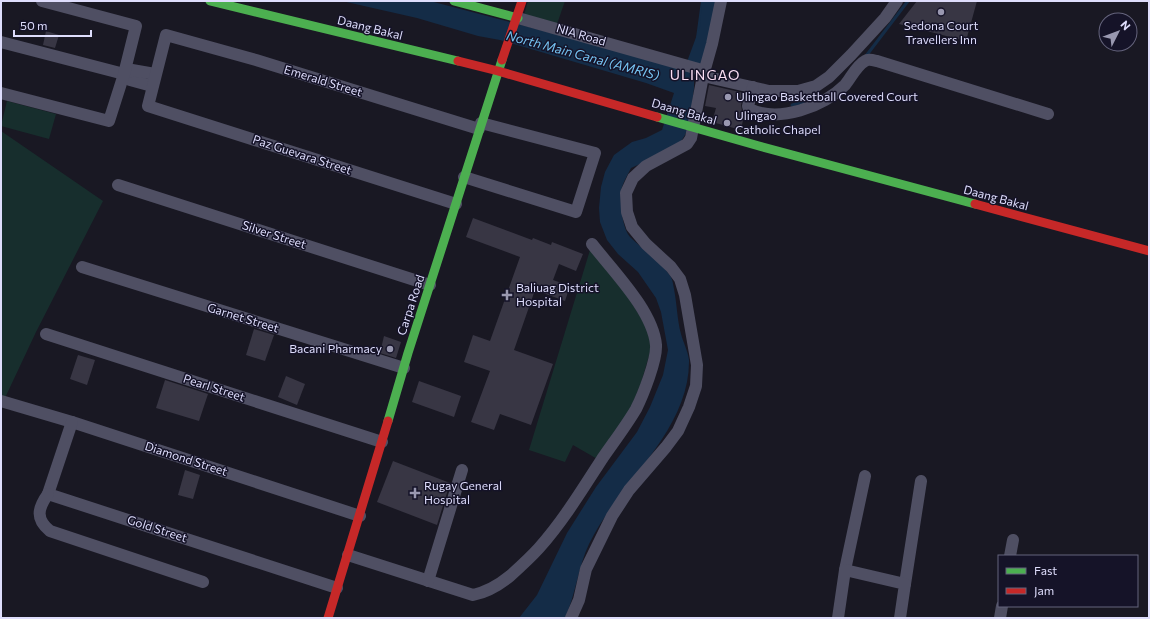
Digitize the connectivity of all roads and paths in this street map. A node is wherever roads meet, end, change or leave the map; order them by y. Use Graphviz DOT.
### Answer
graph roads {
  1 [pos="42,1"];
  2 [pos="210,1"];
  3 [pos="454,1"];
  4 [pos="522,1"];
  5 [pos="721,1"];
  6 [pos="897,1"];
  7 [pos="516,20"];
  8 [pos="1,42"];
  9 [pos="498,71"];
  10 [pos="699,71"];
  11 [pos="124,74"];
  12 [pos="155,74"];
  13 [pos="152,86"];
  14 [pos="753,87"];
  15 [pos="1,93"];
  16 [pos="1048,114"];
  17 [pos="480,126"];
  18 [pos="691,126"];
  19 [pos="464,177"];
  20 [pos="118,185"];
  21 [pos="456,204"];
  22 [pos="592,244"];
  23 [pos="1149,251"];
  24 [pos="82,267"];
  25 [pos="430,285"];
  26 [pos="46,334"];
  27 [pos="404,368"];
  28 [pos="6,402"];
  29 [pos="72,422"];
  30 [pos="382,442"];
  31 [pos="462,470"];
  32 [pos="865,476"];
  33 [pos="921,481"];
  34 [pos="48,494"];
  35 [pos="360,516"];
  36 [pos="1013,540"];
  37 [pos="348,555"];
  38 [pos="1010,555"];
  39 [pos="845,570"];
  40 [pos="428,581"];
  41 [pos="203,582"];
  42 [pos="904,584"];
  43 [pos="337,588"];
  44 [pos="1002,607"];
  45 [pos="328,618"];
  46 [pos="571,618"];
  47 [pos="838,618"];
  48 [pos="900,618"];
  49 [pos="1000,618"];
  1 -- 11 [label="street"];
  2 -- 9 [label="street, Daang Bakal"];
  3 -- 7 [label="street, NIA Road"];
  4 -- 7 [label="street, Carpa Road"];
  5 -- 10 [label="street"];
  6 -- 14 [label="street, NIA Road"];
  7 -- 9 [label="street, Carpa Road"];
  7 -- 10 [label="street, NIA Road"];
  8 -- 11 [label="street"];
  9 -- 17 [label="street, Carpa Road"];
  9 -- 18 [label="street, Daang Bakal"];
  10 -- 14 [label="street, NIA Road"];
  10 -- 18 [label="street"];
  11 -- 12 [label="street"];
  11 -- 13 [label="street"];
  11 -- 15 [label="street"];
  12 -- 13 [label="street"];
  12 -- 17 [label="street, Emerald Street"];
  13 -- 21 [label="street, Paz Guevara Street"];
  14 -- 16 [label="street"];
  17 -- 19 [label="street, Carpa Road"];
  17 -- 19 [label="street, Emerald Street"];
  18 -- 23 [label="street, Daang Bakal"];
  18 -- 46 [label="street"];
  19 -- 21 [label="street, Carpa Road"];
  20 -- 25 [label="street, Silver Street"];
  21 -- 25 [label="street, Carpa Road"];
  22 -- 40 [label="street"];
  24 -- 27 [label="street, Garnet Street"];
  25 -- 27 [label="street, Carpa Road"];
  26 -- 30 [label="street, Pearl Street"];
  27 -- 30 [label="street, Carpa Road"];
  28 -- 29 [label="street, Diamond Street"];
  29 -- 34 [label="street"];
  29 -- 35 [label="street, Diamond Street"];
  30 -- 35 [label="street, Carpa Road"];
  31 -- 40 [label="street"];
  32 -- 39 [label="street"];
  33 -- 42 [label="street"];
  34 -- 41 [label="street"];
  34 -- 43 [label="street, Gold Street"];
  35 -- 37 [label="street, Carpa Road"];
  36 -- 38 [label="street"];
  37 -- 40 [label="street"];
  37 -- 43 [label="street, Carpa Road"];
  39 -- 42 [label="street"];
  39 -- 47 [label="street"];
  42 -- 48 [label="street"];
  43 -- 45 [label="street, Carpa Road"];
  44 -- 49 [label="street"];
}
